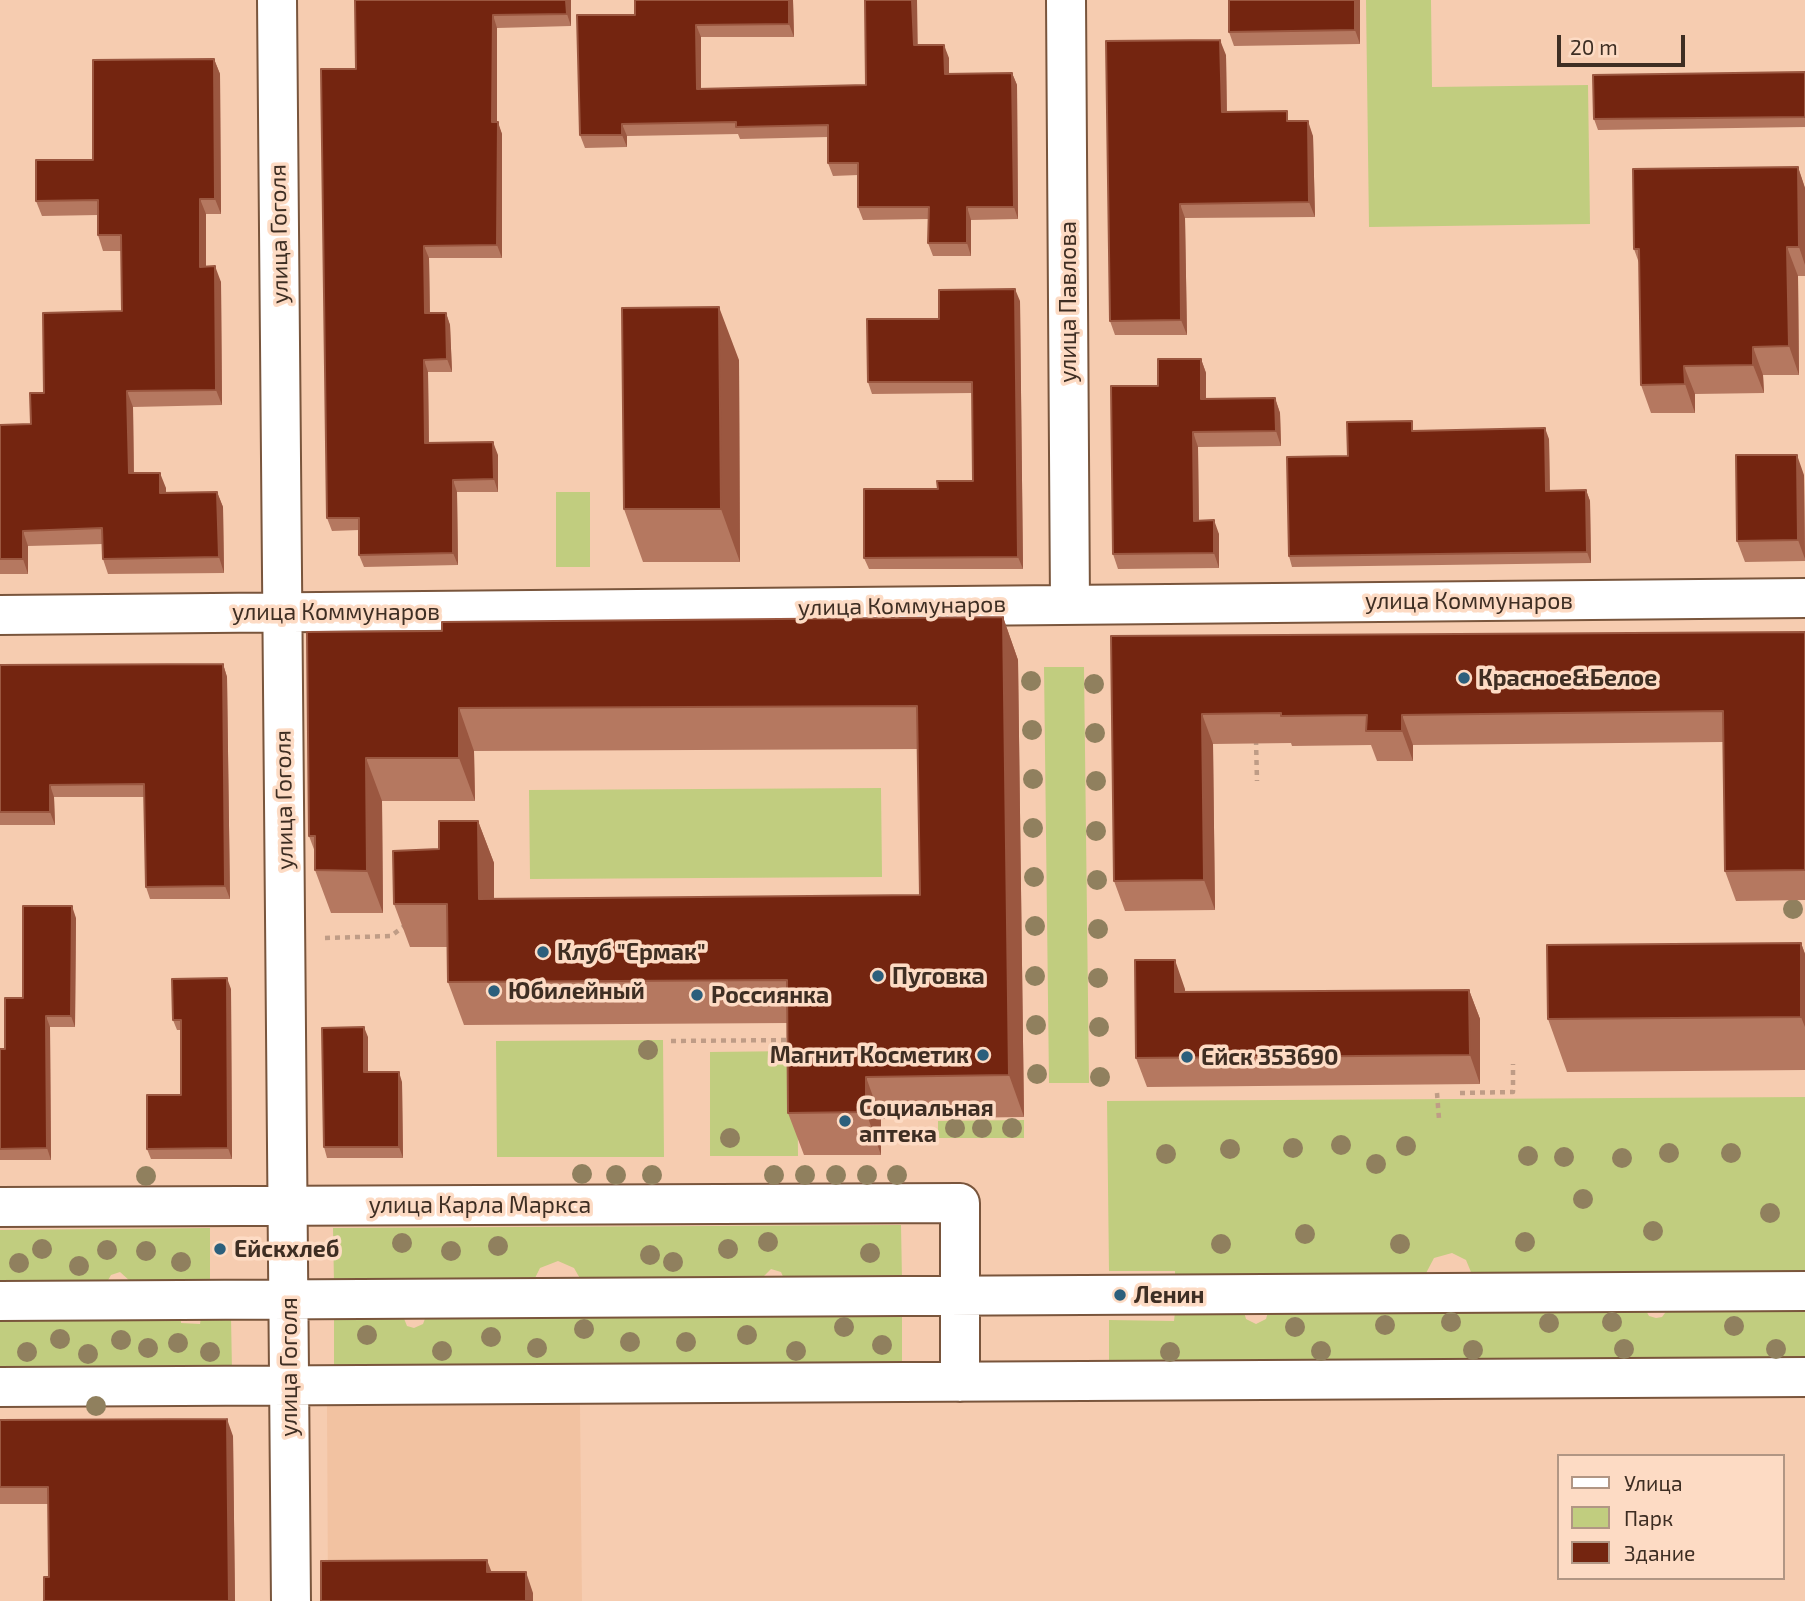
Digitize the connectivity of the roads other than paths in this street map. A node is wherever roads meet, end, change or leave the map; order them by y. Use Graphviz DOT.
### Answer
graph roads {
  1 [pos="277,0"];
  2 [pos="1066,0"];
  3 [pos="1805,598"];
  4 [pos="1070,604"];
  5 [pos="283,612"];
  6 [pos="0,615"];
  7 [pos="288,1206"];
  8 [pos="0,1207"];
  9 [pos="1805,1291"];
  10 [pos="960,1296"];
  11 [pos="288,1299"];
  12 [pos="0,1301"];
  13 [pos="1805,1377"];
  14 [pos="960,1382"];
  15 [pos="289,1385"];
  16 [pos="0,1387"];
  17 [pos="291,1601"];
  1 -- 5 [label="street, улица Гоголя"];
  2 -- 4 [label="street, улица Павлова"];
  3 -- 4 [label="street, улица Коммунаров"];
  4 -- 5 [label="street, улица Коммунаров"];
  5 -- 6 [label="street, улица Коммунаров"];
  5 -- 7 [label="street, улица Гоголя"];
  7 -- 8 [label="street, улица Карла Маркса"];
  7 -- 10 [label="street, улица Карла Маркса"];
  7 -- 11 [label="street, улица Гоголя"];
  9 -- 10 [label="street"];
  10 -- 11 [label="street"];
  10 -- 14 [label="street"];
  11 -- 12 [label="street"];
  11 -- 15 [label="street, улица Гоголя"];
  13 -- 14 [label="street"];
  14 -- 15 [label="street"];
  15 -- 16 [label="street"];
  15 -- 17 [label="street, улица Гоголя"];
}
